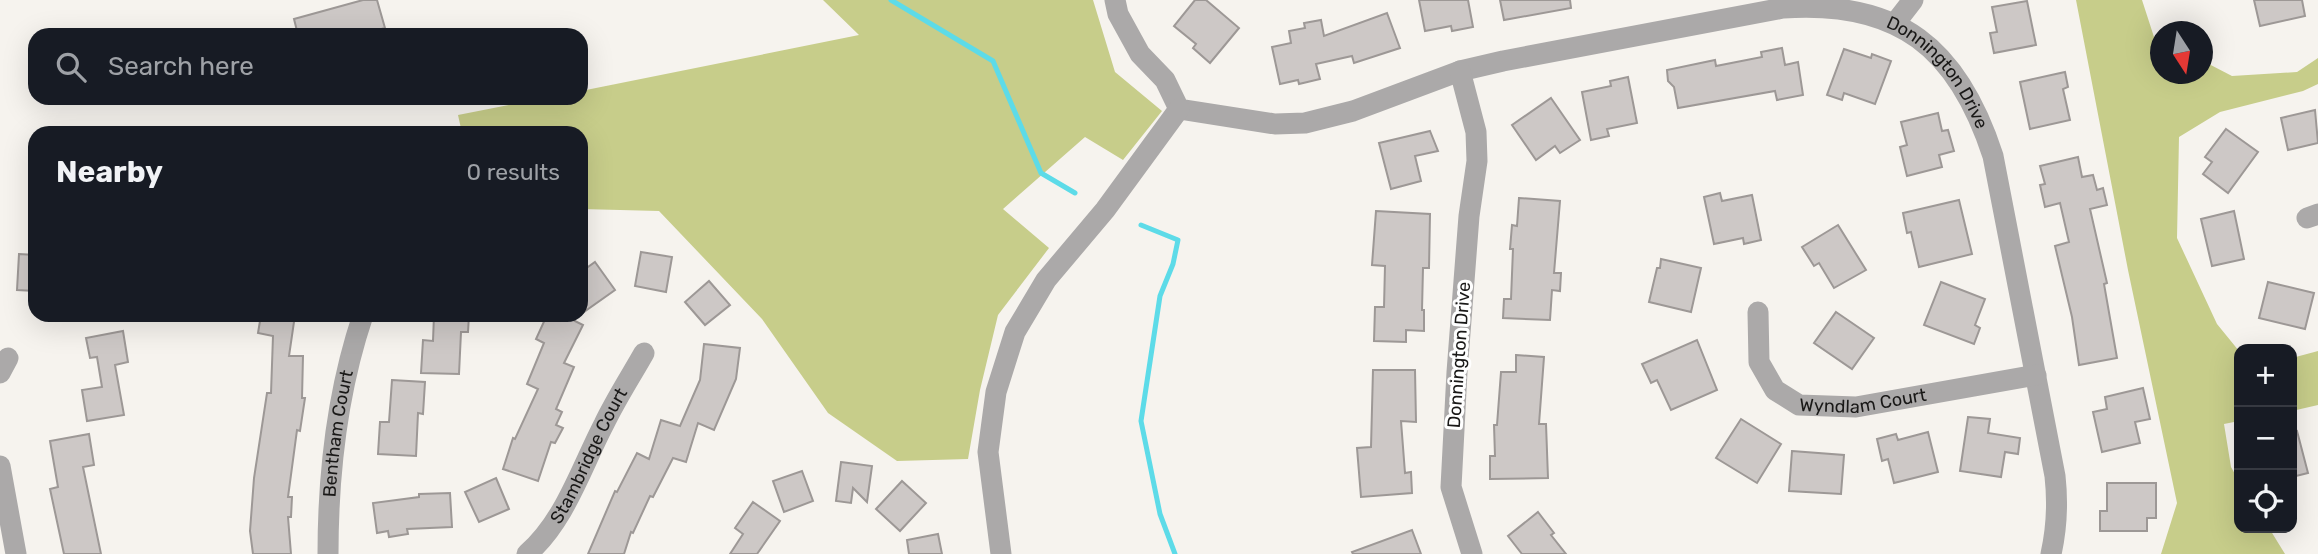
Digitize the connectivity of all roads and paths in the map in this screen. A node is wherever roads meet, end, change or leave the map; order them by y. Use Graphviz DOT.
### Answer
graph roads {
  1 [pos="1115,0"];
  2 [pos="1913,0"];
  3 [pos="1896,22"];
  4 [pos="1460,71"];
  5 [pos="1179,109"];
  6 [pos="1758,312"];
  7 [pos="361,322"];
  8 [pos="644,353"];
  9 [pos="2036,375"];
  10 [pos="0,466"];
  11 [pos="16,554"];
  12 [pos="328,554"];
  13 [pos="527,554"];
  14 [pos="1001,554"];
  15 [pos="1472,554"];
  16 [pos="2051,554"];
  1 -- 5 [label="street"];
  2 -- 3 [label="street"];
  3 -- 4 [label="street, Donnington Drive"];
  3 -- 9 [label="street, Donnington Drive"];
  4 -- 5 [label="street, Donnington Drive"];
  4 -- 15 [label="street, Donnington Drive"];
  5 -- 14 [label="street"];
  6 -- 9 [label="street, Wyndlam Court"];
  7 -- 12 [label="street, Bentham Court"];
  8 -- 13 [label="street, Stambridge Court"];
  9 -- 16 [label="street, Donnington Drive"];
  10 -- 11 [label="street"];
}
